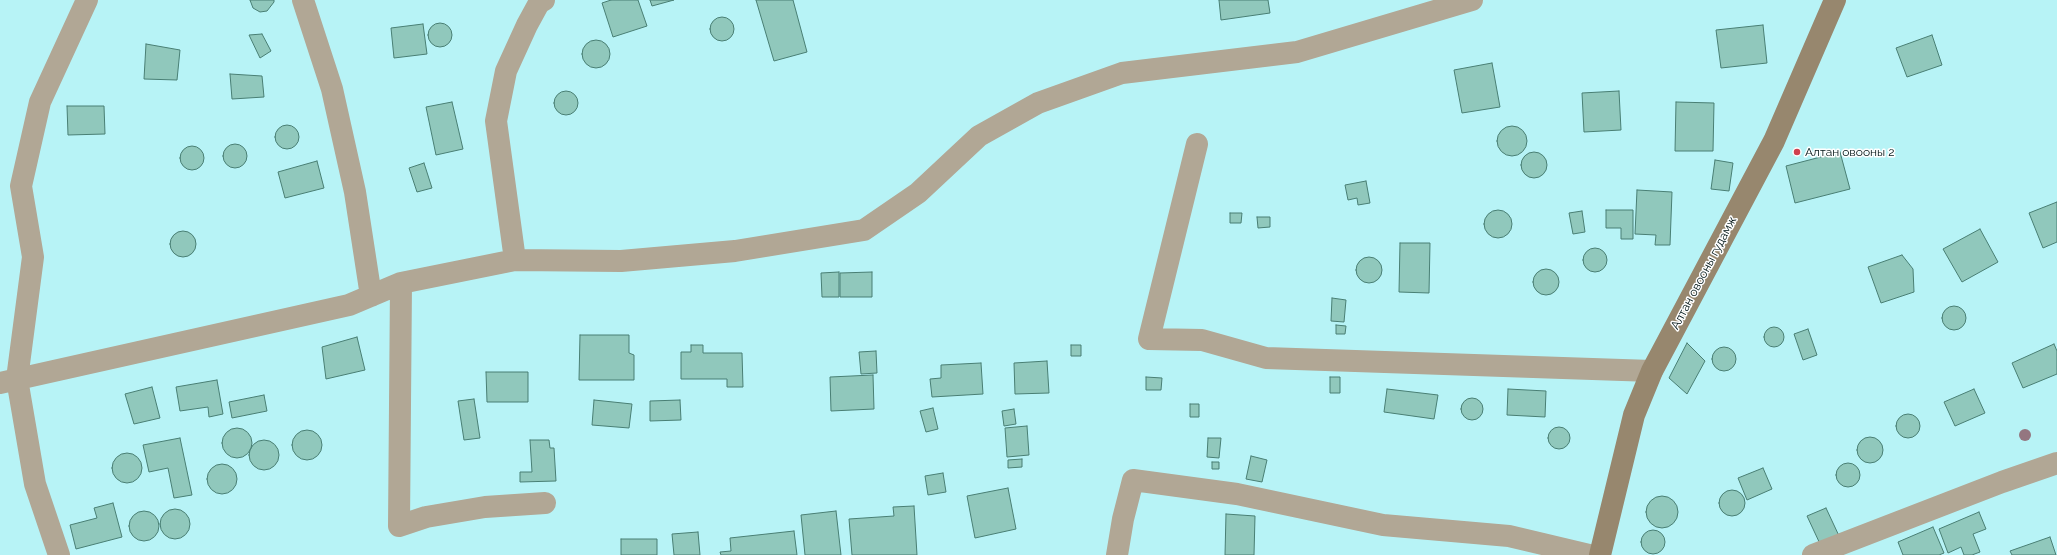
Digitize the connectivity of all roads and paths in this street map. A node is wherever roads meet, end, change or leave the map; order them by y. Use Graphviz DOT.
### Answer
graph roads {
  1 [pos="87,0"];
  2 [pos="303,0"];
  3 [pos="544,0"];
  4 [pos="1472,0"];
  5 [pos="1835,0"];
  6 [pos="1197,144"];
  7 [pos="515,260"];
  8 [pos="401,283"];
  9 [pos="371,296"];
  10 [pos="1652,371"];
  11 [pos="9,381"];
  12 [pos="2057,463"];
  13 [pos="545,503"];
  14 [pos="60,555"];
  15 [pos="1117,555"];
  16 [pos="1589,555"];
  17 [pos="1600,555"];
  18 [pos="1813,555"];
  1 -- 11 [label="street"];
  2 -- 9 [label="street"];
  3 -- 7 [label="street"];
  4 -- 7 [label="street"];
  5 -- 10 [label="main road, Алтан овооны гудамж"];
  6 -- 10 [label="street"];
  7 -- 8 [label="street"];
  8 -- 9 [label="street"];
  8 -- 13 [label="street"];
  9 -- 11 [label="street"];
  10 -- 17 [label="main road, Алтан овооны гудамж"];
  11 -- 14 [label="street"];
  12 -- 18 [label="street"];
  15 -- 16 [label="street"];
}
